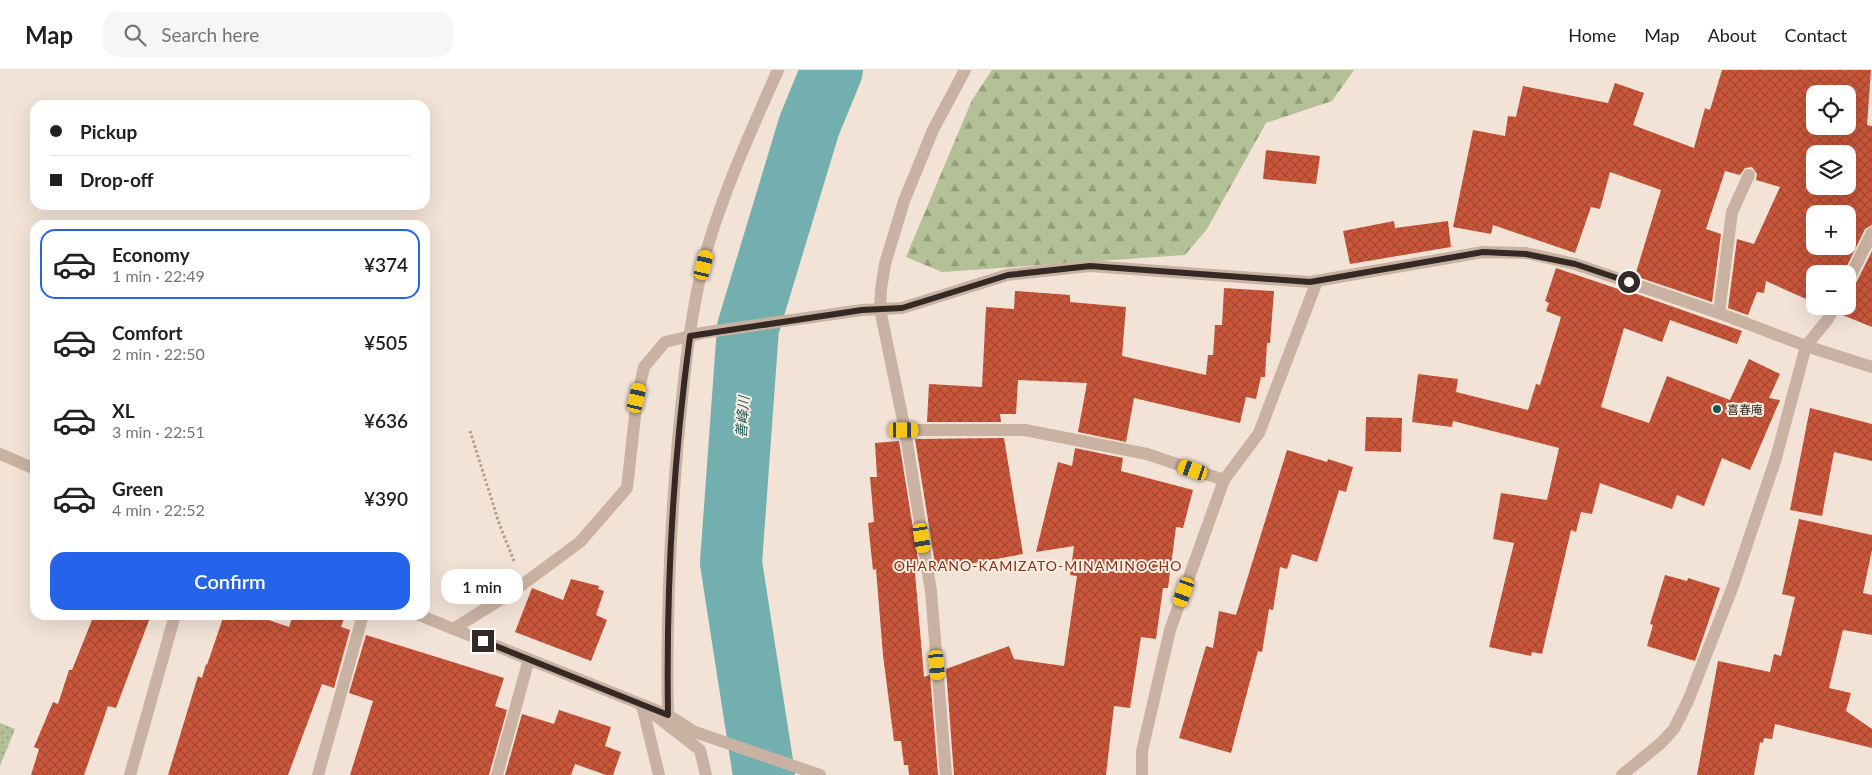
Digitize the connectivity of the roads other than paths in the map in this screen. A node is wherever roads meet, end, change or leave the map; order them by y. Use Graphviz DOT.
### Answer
graph roads {
  1 [pos="778,70"];
  2 [pos="965,70"];
  3 [pos="1749,175"];
  4 [pos="1872,233"];
  5 [pos="1856,265"];
  6 [pos="1317,281"];
  7 [pos="880,309"];
  8 [pos="1719,313"];
  9 [pos="1830,315"];
  10 [pos="695,335"];
  11 [pos="1806,346"];
  12 [pos="1872,366"];
  13 [pos="904,430"];
  14 [pos="0,454"];
  15 [pos="30,467"];
  16 [pos="1224,480"];
  17 [pos="173,620"];
  18 [pos="362,620"];
  19 [pos="430,620"];
  20 [pos="453,629"];
  21 [pos="529,659"];
  22 [pos="642,705"];
  23 [pos="668,715"];
  24 [pos="130,775"];
  25 [pos="318,775"];
  26 [pos="497,775"];
  27 [pos="659,775"];
  28 [pos="706,775"];
  29 [pos="820,775"];
  30 [pos="946,775"];
  31 [pos="1142,775"];
  32 [pos="1622,775"];
  1 -- 10 [label="street"];
  2 -- 7 [label="street"];
  3 -- 8 [label="street"];
  4 -- 5 [label="street"];
  6 -- 7 [label="street"];
  6 -- 8 [label="street"];
  6 -- 16 [label="street"];
  7 -- 10 [label="street"];
  7 -- 13 [label="street"];
  8 -- 11 [label="street"];
  9 -- 11 [label="street"];
  10 -- 20 [label="street"];
  10 -- 23 [label="street"];
  11 -- 12 [label="street"];
  11 -- 32 [label="street"];
  13 -- 16 [label="street"];
  13 -- 30 [label="street"];
  14 -- 15 [label="street"];
  16 -- 31 [label="street"];
  17 -- 24 [label="street"];
  18 -- 25 [label="street"];
  19 -- 20 [label="street"];
  20 -- 21 [label="street"];
  21 -- 22 [label="street"];
  21 -- 26 [label="street"];
  22 -- 23 [label="street"];
  22 -- 27 [label="street"];
  22 -- 28 [label="street"];
  23 -- 29 [label="street"];
}
